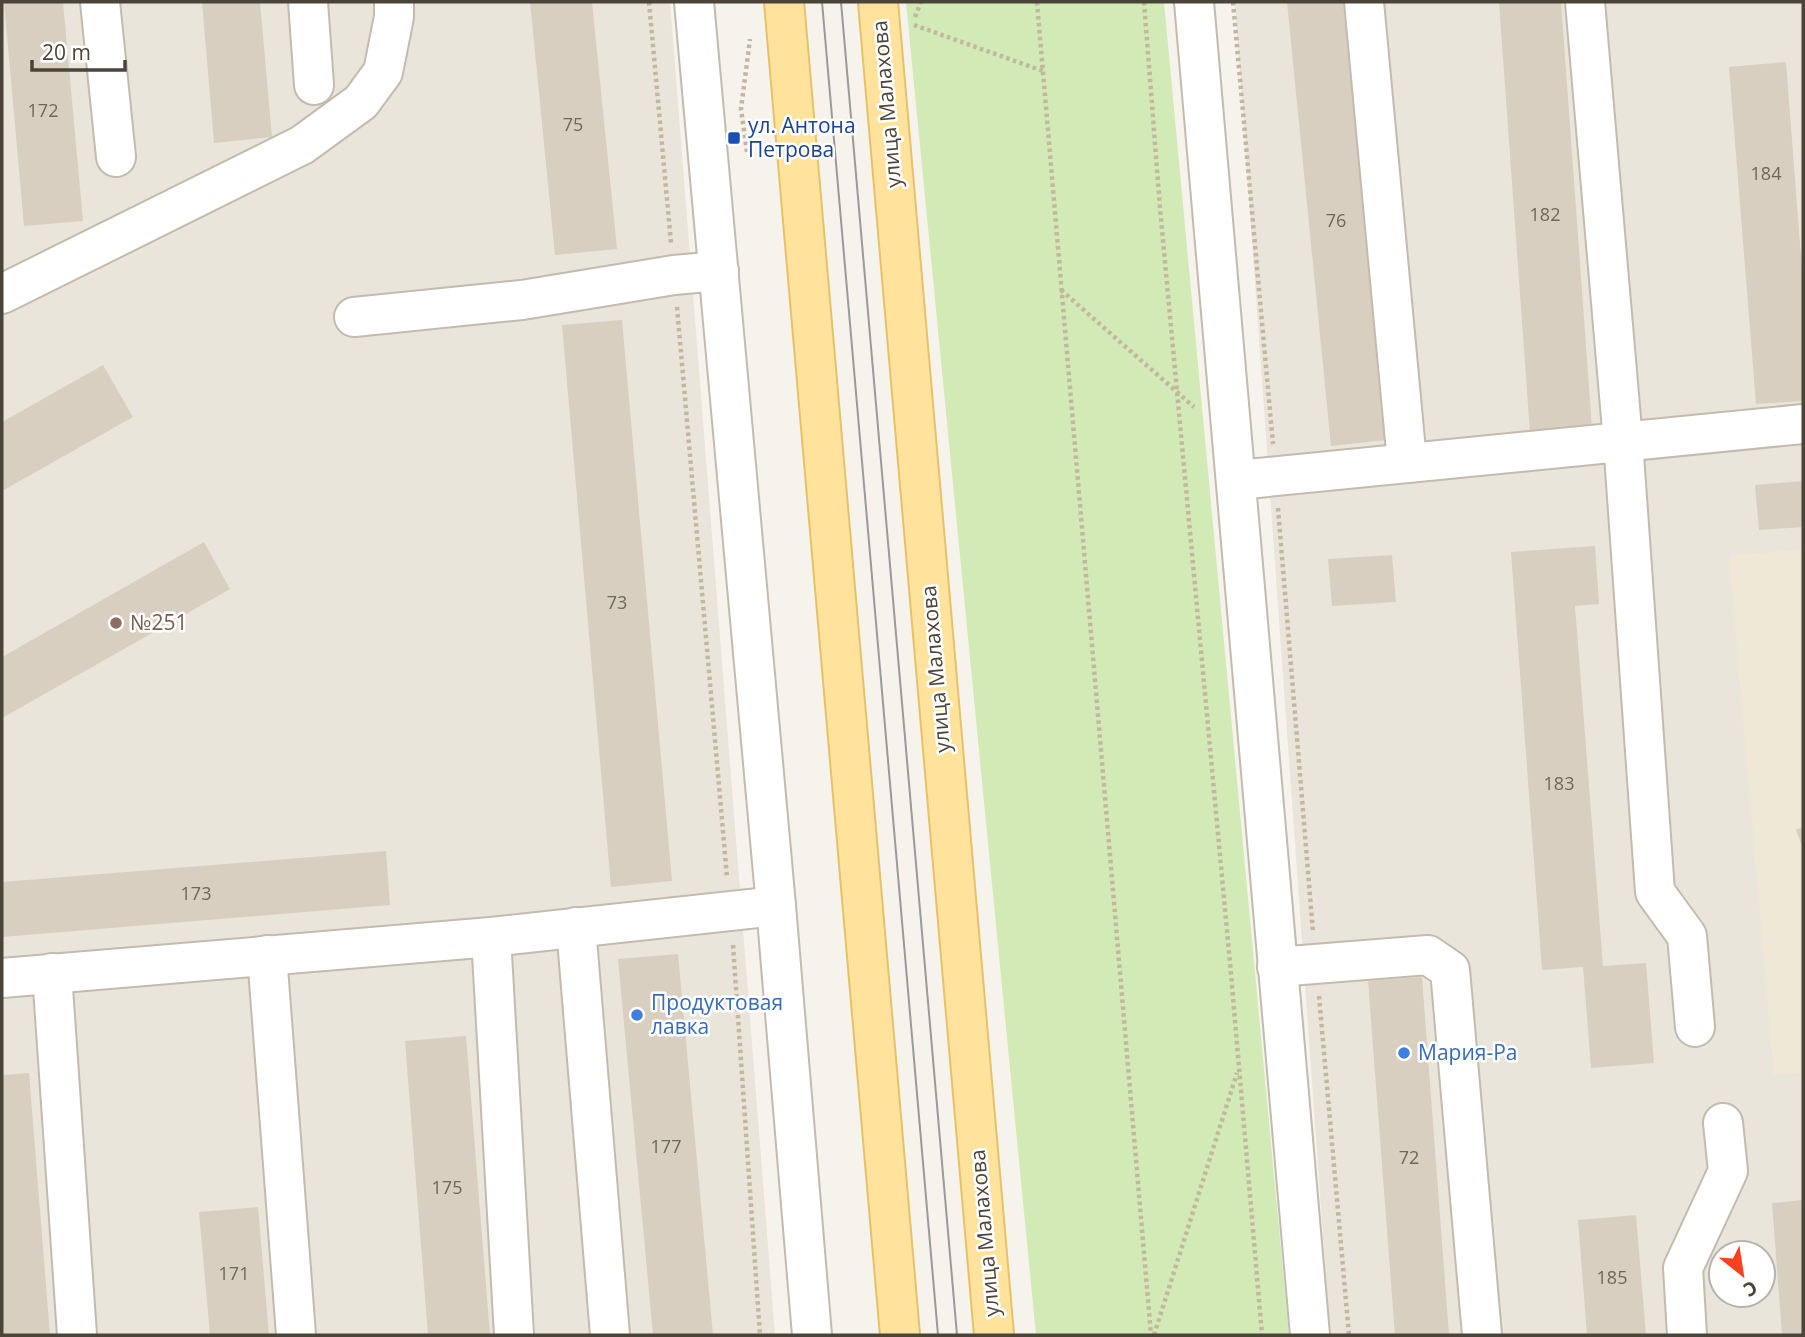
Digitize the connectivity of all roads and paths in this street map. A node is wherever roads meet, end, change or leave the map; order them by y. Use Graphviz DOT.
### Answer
graph roads {
  1 [pos="100,2"];
  2 [pos="308,2"];
  3 [pos="394,2"];
  4 [pos="649,2"];
  5 [pos="694,2"];
  6 [pos="784,2"];
  7 [pos="878,2"];
  8 [pos="1037,2"];
  9 [pos="1144,2"];
  10 [pos="1194,2"];
  11 [pos="1233,2"];
  12 [pos="1364,2"];
  13 [pos="1585,2"];
  14 [pos="913,25"];
  15 [pos="750,38"];
  16 [pos="1043,71"];
  17 [pos="314,85"];
  18 [pos="747,152"];
  19 [pos="116,157"];
  20 [pos="719,271"];
  21 [pos="674,275"];
  22 [pos="1061,290"];
  23 [pos="2,294"];
  24 [pos="354,317"];
  25 [pos="1177,393"];
  26 [pos="1196,409"];
  27 [pos="1803,424"];
  28 [pos="1623,441"];
  29 [pos="1407,462"];
  30 [pos="1276,476"];
  31 [pos="1237,480"];
  32 [pos="776,906"];
  33 [pos="730,911"];
  34 [pos="576,927"];
  35 [pos="491,937"];
  36 [pos="267,955"];
  37 [pos="1316,964"];
  38 [pos="1277,967"];
  39 [pos="52,974"];
  40 [pos="2,978"];
  41 [pos="1695,1027"];
  42 [pos="1239,1068"];
  43 [pos="1723,1123"];
  44 [pos="77,1335"];
  45 [pos="296,1335"];
  46 [pos="514,1335"];
  47 [pos="610,1335"];
  48 [pos="760,1335"];
  49 [pos="812,1335"];
  50 [pos="900,1335"];
  51 [pos="994,1335"];
  52 [pos="1153,1335"];
  53 [pos="1262,1335"];
  54 [pos="1310,1335"];
  55 [pos="1349,1335"];
  56 [pos="1482,1335"];
  57 [pos="1687,1335"];
  1 -- 19 [label="street"];
  2 -- 17 [label="street"];
  3 -- 23 [label="street"];
  4 -- 21 [label="path"];
  5 -- 20 [label="street"];
  6 -- 50 [label="main road"];
  7 -- 51 [label="main road, улица Малахова"];
  8 -- 16 [label="path"];
  9 -- 25 [label="path"];
  10 -- 31 [label="street"];
  11 -- 30 [label="path"];
  12 -- 29 [label="street"];
  13 -- 28 [label="street"];
  14 -- 16 [label="path"];
  15 -- 18 [label="path"];
  16 -- 22 [label="path"];
  20 -- 21 [label="street"];
  20 -- 32 [label="street"];
  21 -- 24 [label="street"];
  21 -- 33 [label="path"];
  22 -- 25 [label="path"];
  22 -- 52 [label="path"];
  25 -- 26 [label="path"];
  25 -- 42 [label="path"];
  27 -- 28 [label="street"];
  28 -- 29 [label="street"];
  28 -- 41 [label="street"];
  29 -- 30 [label="street"];
  30 -- 31 [label="street"];
  30 -- 37 [label="path"];
  31 -- 38 [label="street"];
  32 -- 33 [label="street"];
  32 -- 49 [label="street"];
  33 -- 34 [label="street"];
  33 -- 48 [label="path"];
  34 -- 35 [label="street"];
  34 -- 47 [label="street"];
  35 -- 36 [label="street"];
  35 -- 46 [label="street"];
  36 -- 39 [label="street"];
  36 -- 45 [label="street"];
  37 -- 38 [label="street"];
  37 -- 55 [label="path"];
  37 -- 56 [label="street"];
  38 -- 54 [label="street"];
  39 -- 40 [label="street"];
  39 -- 44 [label="street"];
  42 -- 52 [label="path"];
  42 -- 53 [label="path"];
  43 -- 57 [label="street"];
}
